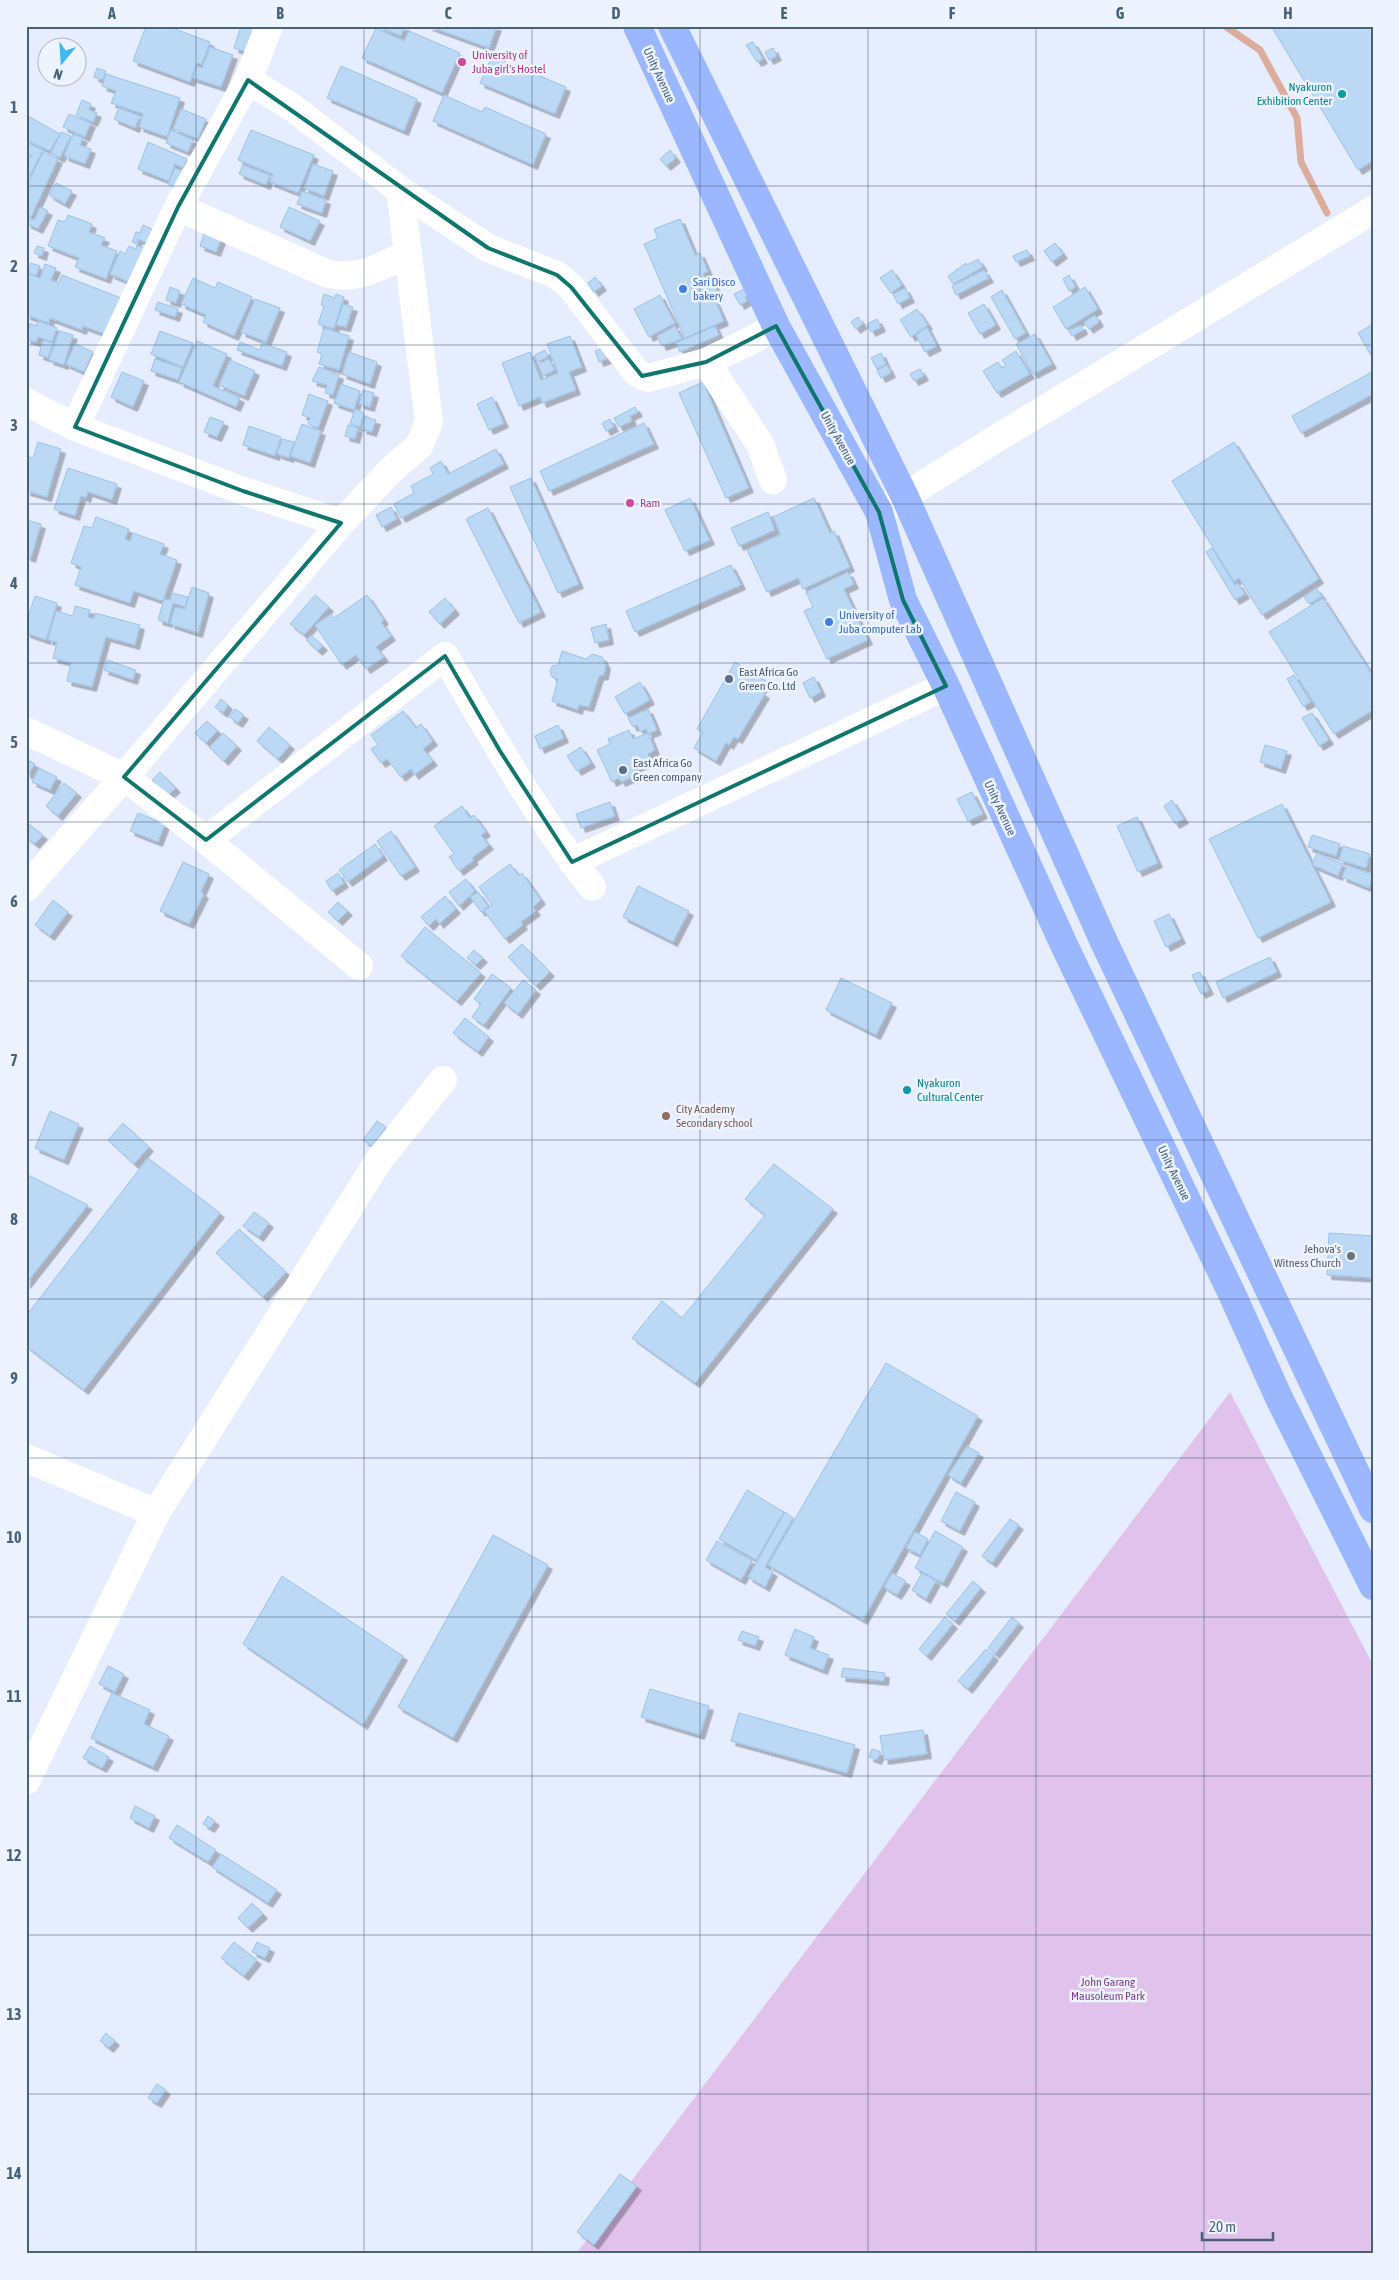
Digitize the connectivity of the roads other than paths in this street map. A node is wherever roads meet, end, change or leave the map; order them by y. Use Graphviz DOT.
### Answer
graph roads {
  1 [pos="269,26"];
  2 [pos="637,26"];
  3 [pos="672,26"];
  4 [pos="248,80"];
  5 [pos="400,190"];
  6 [pos="178,208"];
  7 [pos="1373,210"];
  8 [pos="408,254"];
  9 [pos="776,326"];
  10 [pos="706,362"];
  11 [pos="26,402"];
  12 [pos="75,427"];
  13 [pos="773,480"];
  14 [pos="904,495"];
  15 [pos="879,512"];
  16 [pos="341,523"];
  17 [pos="946,686"];
  18 [pos="26,731"];
  19 [pos="124,777"];
  20 [pos="206,840"];
  21 [pos="572,862"];
  22 [pos="592,887"];
  23 [pos="26,888"];
  24 [pos="359,966"];
  25 [pos="443,1080"];
  26 [pos="26,1458"];
  27 [pos="1373,1509"];
  28 [pos="156,1513"];
  29 [pos="1373,1586"];
  30 [pos="26,1780"];
  1 -- 4 [label="street"];
  2 -- 9 [label="main road, Unity Avenue"];
  3 -- 14 [label="main road"];
  4 -- 5 [label="street"];
  4 -- 6 [label="street"];
  5 -- 8 [label="street"];
  5 -- 10 [label="street"];
  6 -- 8 [label="street"];
  6 -- 12 [label="street"];
  7 -- 14 [label="street"];
  8 -- 16 [label="street"];
  9 -- 10 [label="street"];
  9 -- 15 [label="main road, Unity Avenue"];
  10 -- 13 [label="street"];
  11 -- 12 [label="street"];
  12 -- 16 [label="street"];
  14 -- 15 [label="street"];
  14 -- 27 [label="main road"];
  15 -- 17 [label="main road, Unity Avenue"];
  16 -- 19 [label="street"];
  17 -- 21 [label="street"];
  17 -- 29 [label="main road, Unity Avenue"];
  18 -- 19 [label="street"];
  19 -- 20 [label="street"];
  19 -- 23 [label="street"];
  20 -- 21 [label="street"];
  20 -- 24 [label="street"];
  21 -- 22 [label="street"];
  25 -- 28 [label="street"];
  26 -- 28 [label="street"];
  28 -- 30 [label="street"];
}
